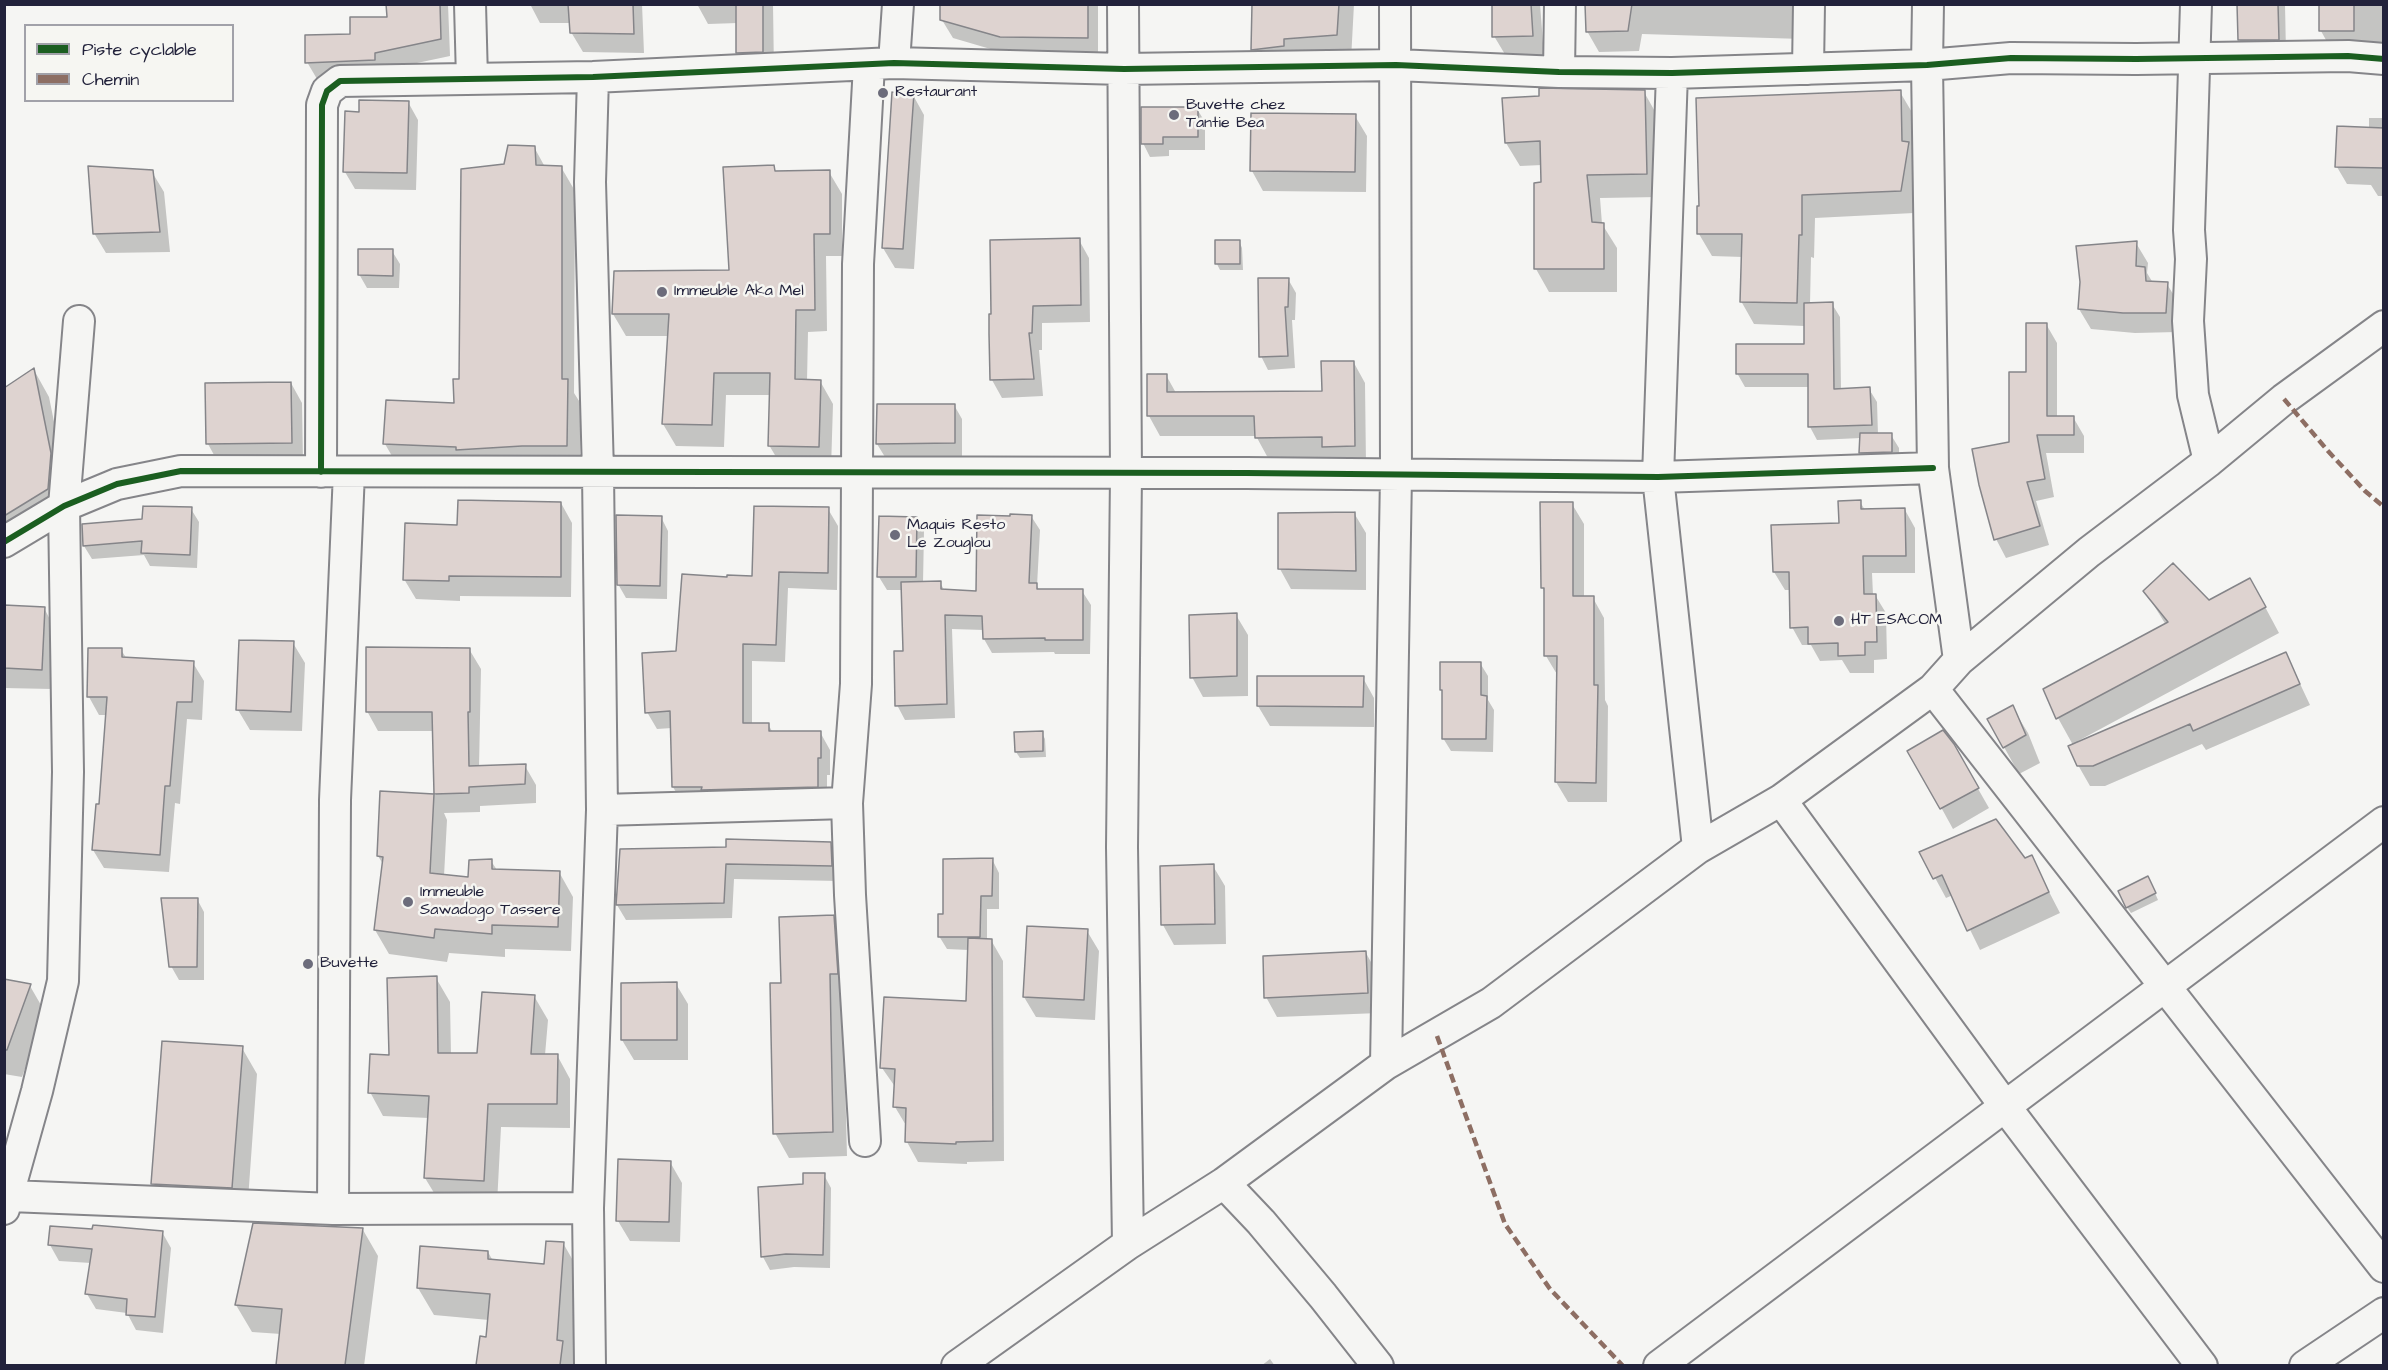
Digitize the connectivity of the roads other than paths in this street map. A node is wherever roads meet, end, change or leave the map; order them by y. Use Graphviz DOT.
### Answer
graph roads {
  1 [pos="470,4"];
  2 [pos="898,4"];
  3 [pos="1123,4"];
  4 [pos="1395,4"];
  5 [pos="1560,4"];
  6 [pos="1809,4"];
  7 [pos="1928,4"];
  8 [pos="2196,4"];
  9 [pos="2196,57"];
  10 [pos="2384,59"];
  11 [pos="882,64"];
  12 [pos="1396,65"];
  13 [pos="1927,65"];
  14 [pos="1124,69"];
  15 [pos="1808,69"];
  16 [pos="1559,72"];
  17 [pos="1672,73"];
  18 [pos="593,77"];
  19 [pos="472,79"];
  20 [pos="79,321"];
  21 [pos="2384,326"];
  22 [pos="2209,461"];
  23 [pos="1933,468"];
  24 [pos="335,472"];
  25 [pos="598,472"];
  26 [pos="859,473"];
  27 [pos="1125,474"];
  28 [pos="1396,475"];
  29 [pos="1658,477"];
  30 [pos="64,507"];
  31 [pos="4,542"];
  32 [pos="1959,660"];
  33 [pos="1933,689"];
  34 [pos="1781,800"];
  35 [pos="847,803"];
  36 [pos="602,810"];
  37 [pos="2384,822"];
  38 [pos="1698,848"];
  39 [pos="2164,986"];
  40 [pos="1386,1064"];
  41 [pos="2004,1105"];
  42 [pos="865,1141"];
  43 [pos="13,1149"];
  44 [pos="1224,1183"];
  45 [pos="7,1202"];
  46 [pos="588,1208"];
  47 [pos="333,1209"];
  48 [pos="1128,1244"];
  49 [pos="2384,1267"];
  50 [pos="2384,1313"];
  51 [pos="972,1361"];
  52 [pos="1368,1362"];
  53 [pos="590,1365"];
  54 [pos="1659,1365"];
  55 [pos="2202,1365"];
  56 [pos="2305,1365"];
  1 -- 19 [label="street"];
  2 -- 11 [label="street"];
  3 -- 14 [label="street"];
  4 -- 12 [label="street"];
  5 -- 16 [label="street"];
  6 -- 15 [label="street"];
  7 -- 13 [label="street"];
  8 -- 9 [label="street"];
  9 -- 10 [label="street"];
  9 -- 13 [label="street"];
  9 -- 22 [label="street"];
  11 -- 14 [label="street"];
  11 -- 18 [label="street"];
  11 -- 26 [label="street"];
  12 -- 14 [label="street"];
  12 -- 16 [label="street"];
  12 -- 28 [label="street"];
  13 -- 15 [label="street"];
  13 -- 23 [label="street"];
  14 -- 27 [label="street"];
  15 -- 17 [label="street"];
  16 -- 17 [label="street"];
  17 -- 29 [label="street"];
  18 -- 19 [label="street"];
  18 -- 25 [label="street"];
  19 -- 24 [label="street"];
  20 -- 30 [label="street"];
  21 -- 22 [label="street"];
  22 -- 32 [label="street"];
  23 -- 29 [label="street"];
  23 -- 32 [label="street"];
  24 -- 25 [label="street"];
  24 -- 30 [label="street"];
  24 -- 47 [label="street"];
  25 -- 26 [label="street"];
  25 -- 36 [label="street"];
  26 -- 27 [label="street"];
  26 -- 35 [label="street"];
  27 -- 28 [label="street"];
  27 -- 48 [label="street"];
  28 -- 29 [label="street"];
  28 -- 40 [label="street"];
  29 -- 38 [label="street"];
  30 -- 31 [label="street"];
  30 -- 43 [label="street"];
  32 -- 33 [label="street"];
  33 -- 34 [label="street"];
  33 -- 39 [label="street"];
  34 -- 38 [label="street"];
  34 -- 41 [label="street"];
  35 -- 36 [label="street"];
  35 -- 42 [label="street"];
  36 -- 46 [label="street"];
  37 -- 39 [label="street"];
  38 -- 40 [label="street"];
  39 -- 41 [label="street"];
  39 -- 49 [label="street"];
  40 -- 44 [label="street"];
  41 -- 54 [label="street"];
  41 -- 55 [label="street"];
  43 -- 45 [label="street"];
  44 -- 48 [label="street"];
  44 -- 52 [label="street"];
  45 -- 47 [label="street"];
  46 -- 47 [label="street"];
  46 -- 53 [label="street"];
  48 -- 51 [label="street"];
  50 -- 56 [label="street"];
}
